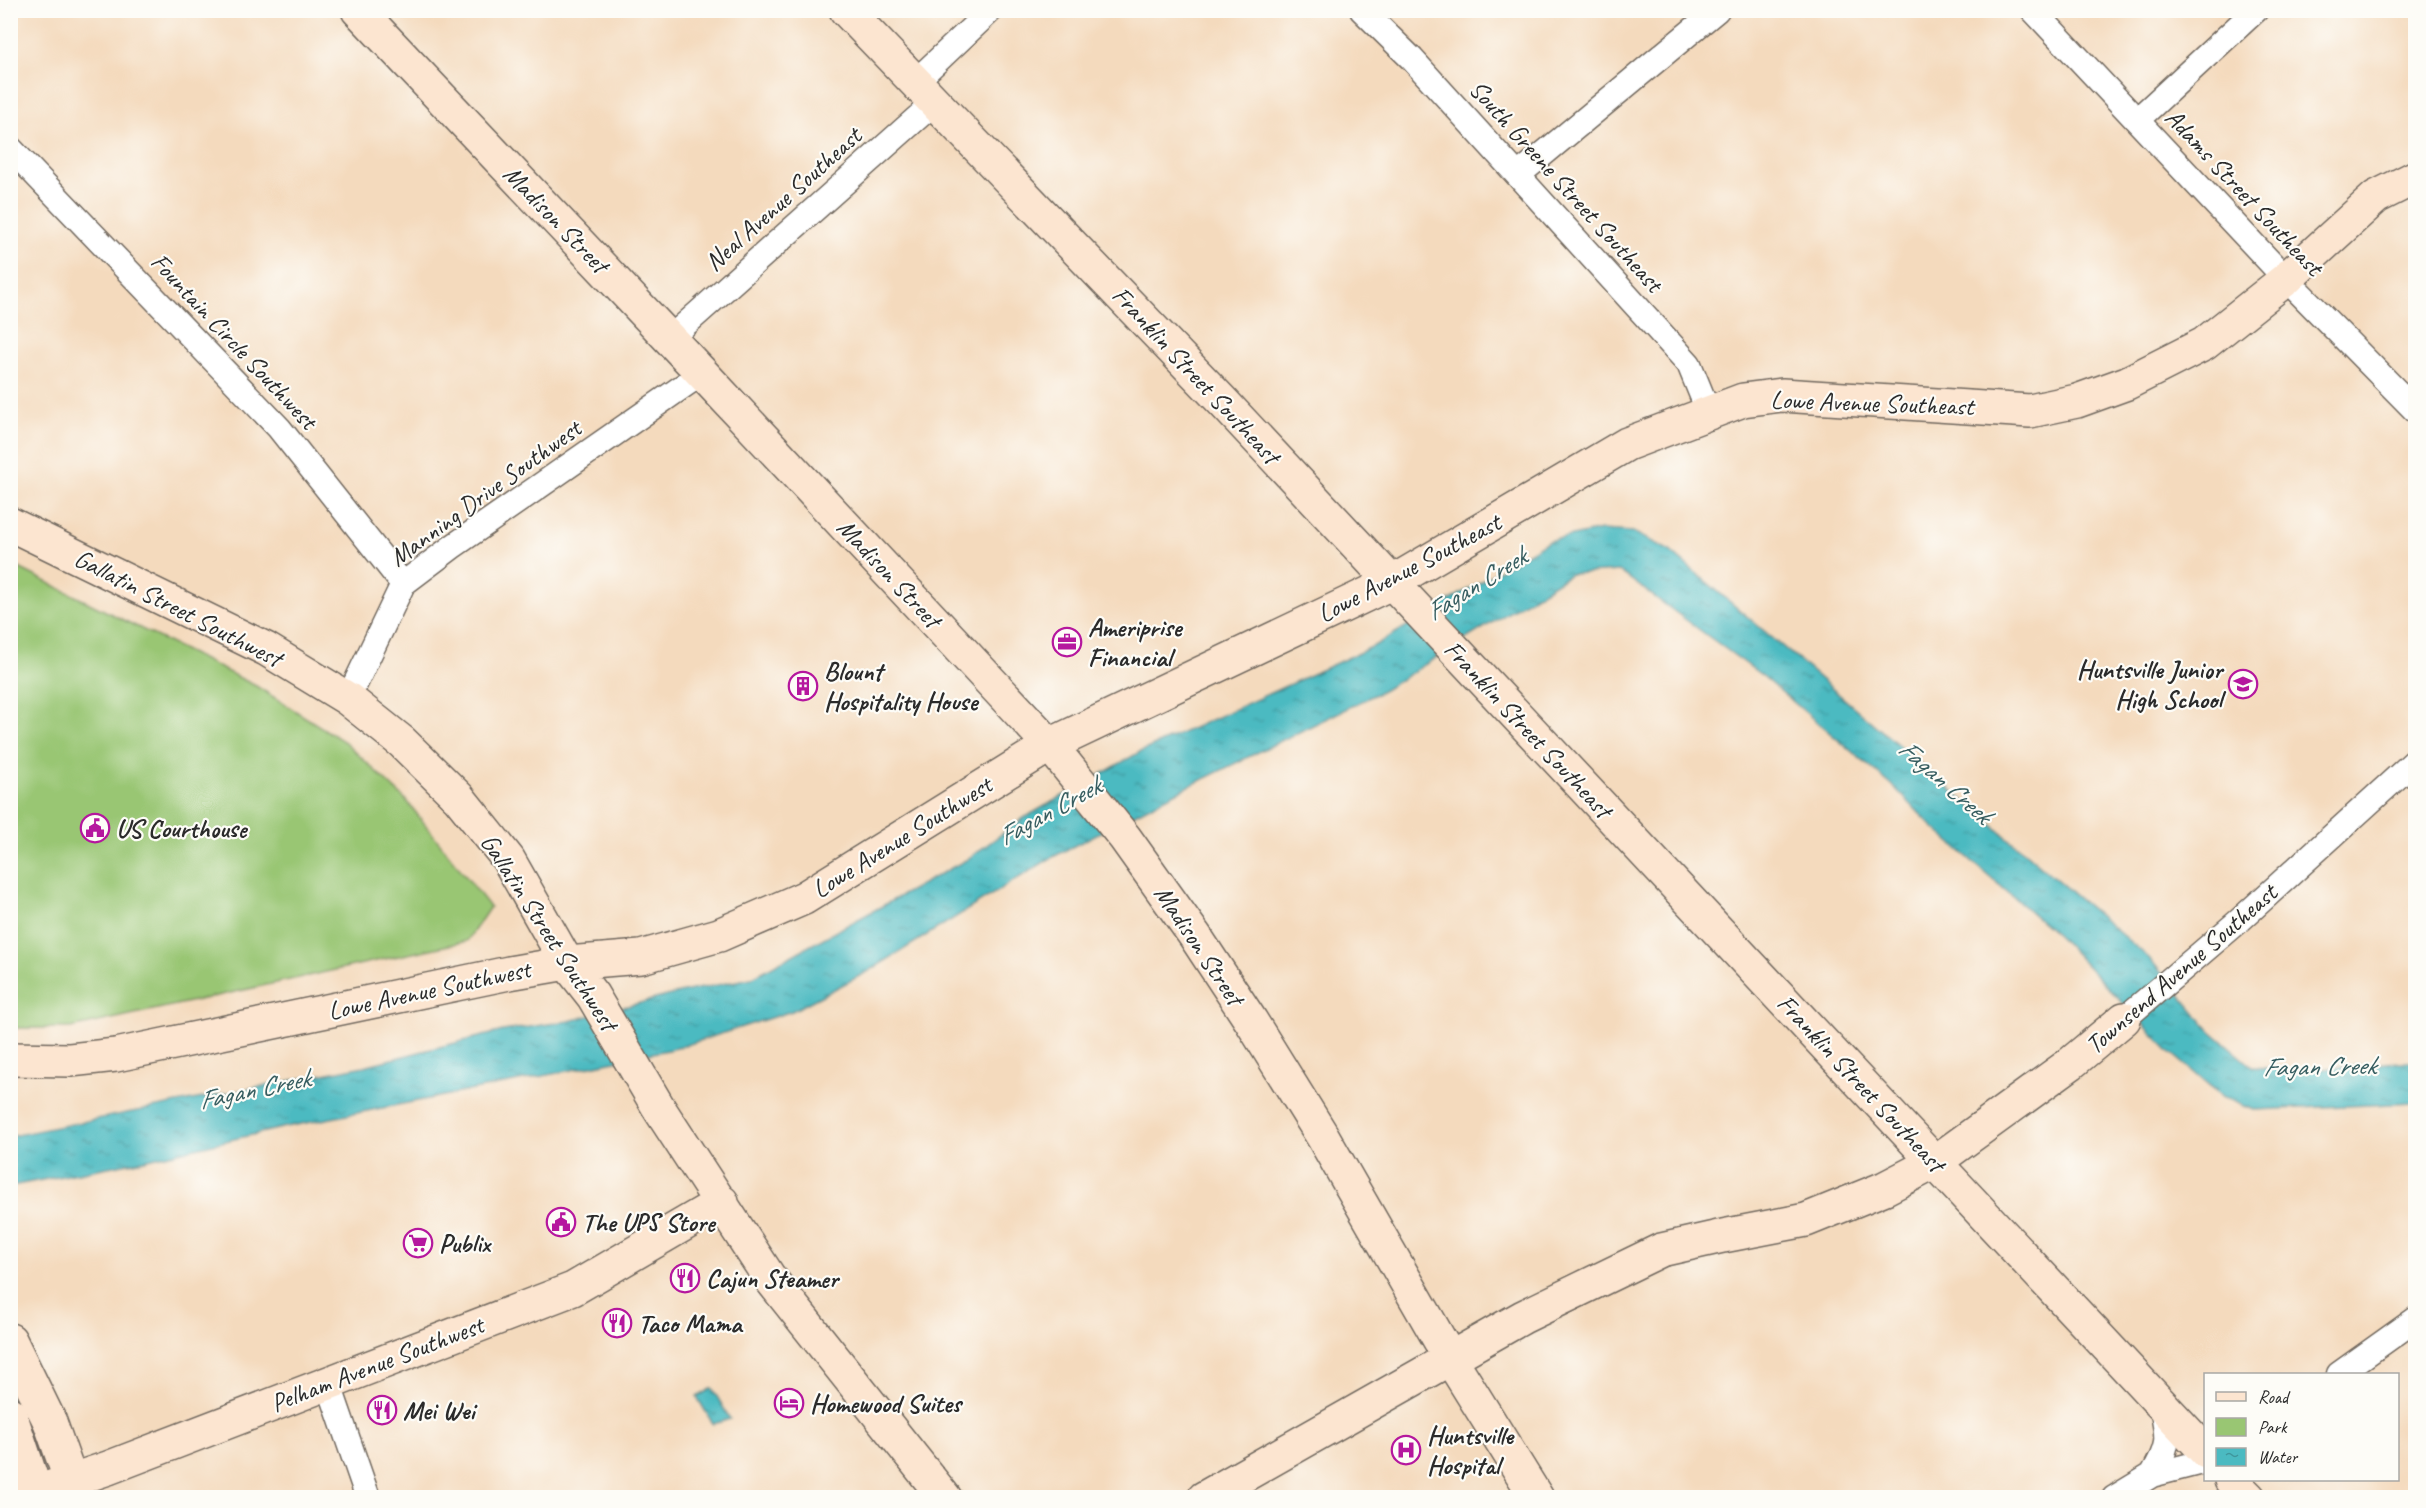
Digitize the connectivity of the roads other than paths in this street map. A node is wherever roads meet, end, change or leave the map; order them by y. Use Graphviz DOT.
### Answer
graph roads {
  1 [pos="358,10"];
  2 [pos="846,10"];
  3 [pos="991,10"];
  4 [pos="1362,10"];
  5 [pos="1717,10"];
  6 [pos="2033,10"];
  7 [pos="2256,10"];
  8 [pos="925,92"];
  9 [pos="2137,120"];
  10 [pos="10,148"];
  11 [pos="1518,175"];
  12 [pos="2415,177"];
  13 [pos="2286,279"];
  14 [pos="669,339"];
  15 [pos="702,373"];
  16 [pos="2415,411"];
  17 [pos="1709,413"];
  18 [pos="10,524"];
  19 [pos="1391,583"];
  20 [pos="403,584"];
  21 [pos="348,699"];
  22 [pos="1050,746"];
  23 [pos="2415,760"];
  24 [pos="567,963"];
  25 [pos="2124,1018"];
  26 [pos="10,1059"];
  27 [pos="1935,1162"];
  28 [pos="722,1202"];
  29 [pos="2415,1319"];
  30 [pos="10,1340"];
  31 [pos="1450,1358"];
  32 [pos="2340,1373"];
  33 [pos="328,1383"];
  34 [pos="2161,1404"];
  35 [pos="10,1414"];
  36 [pos="2204,1451"];
  37 [pos="2204,1461"];
  38 [pos="2152,1475"];
  39 [pos="2233,1481"];
  40 [pos="75,1489"];
  41 [pos="31,1496"];
  42 [pos="368,1497"];
  43 [pos="945,1497"];
  44 [pos="1204,1497"];
  45 [pos="1537,1497"];
  46 [pos="2114,1497"];
  47 [pos="2248,1497"];
  1 -- 14 [label="street, Madison Street"];
  2 -- 8 [label="street, Franklin Street Southeast"];
  3 -- 8 [label="street, Neal Avenue Southeast"];
  4 -- 11 [label="street, South Greene Street Southeast"];
  5 -- 11 [label="street"];
  6 -- 9 [label="street, Adams Street Southeast"];
  7 -- 9 [label="street"];
  8 -- 14 [label="street, Neal Avenue Southeast"];
  8 -- 19 [label="street, Franklin Street Southeast"];
  9 -- 13 [label="street, Adams Street Southeast"];
  10 -- 20 [label="street, Fountain Circle Southwest"];
  11 -- 17 [label="street, South Greene Street Southeast"];
  12 -- 13 [label="street, Lowe Avenue Southeast"];
  13 -- 16 [label="street, Adams Street Southeast"];
  13 -- 17 [label="street, Lowe Avenue Southeast"];
  14 -- 15 [label="street, Madison Street"];
  15 -- 20 [label="street, Manning Drive Southwest"];
  15 -- 22 [label="street, Madison Street"];
  17 -- 19 [label="street, Lowe Avenue Southeast"];
  18 -- 21 [label="street, Gallatin Street Southwest"];
  19 -- 22 [label="street, Lowe Avenue Southeast"];
  19 -- 27 [label="street, Franklin Street Southeast"];
  20 -- 21 [label="street, Manning Drive Southwest"];
  21 -- 24 [label="street, Gallatin Street Southwest"];
  22 -- 24 [label="street, Lowe Avenue Southwest"];
  22 -- 31 [label="street, Madison Street"];
  23 -- 25 [label="street, Townsend Avenue Southeast"];
  24 -- 26 [label="street, Lowe Avenue Southwest"];
  24 -- 28 [label="street, Gallatin Street Southwest"];
  25 -- 27 [label="street, Townsend Avenue Southeast"];
  27 -- 31 [label="street, Townsend Avenue Southeast"];
  27 -- 34 [label="street, Franklin Street Southeast"];
  28 -- 33 [label="street, Pelham Avenue Southwest"];
  28 -- 43 [label="street, Gallatin Street Southwest"];
  29 -- 32 [label="street"];
  30 -- 40 [label="street"];
  31 -- 44 [label="street, Townsend Avenue Southeast"];
  31 -- 45 [label="street, Madison Street"];
  33 -- 40 [label="street, Pelham Avenue Southwest"];
  33 -- 42 [label="street"];
  34 -- 36 [label="street, Franklin Street Southeast"];
  34 -- 38 [label="street"];
  35 -- 41 [label="street"];
  37 -- 38 [label="street"];
  38 -- 46 [label="street"];
  39 -- 47 [label="street"];
  40 -- 41 [label="street, Pelham Avenue Southwest"];
}
